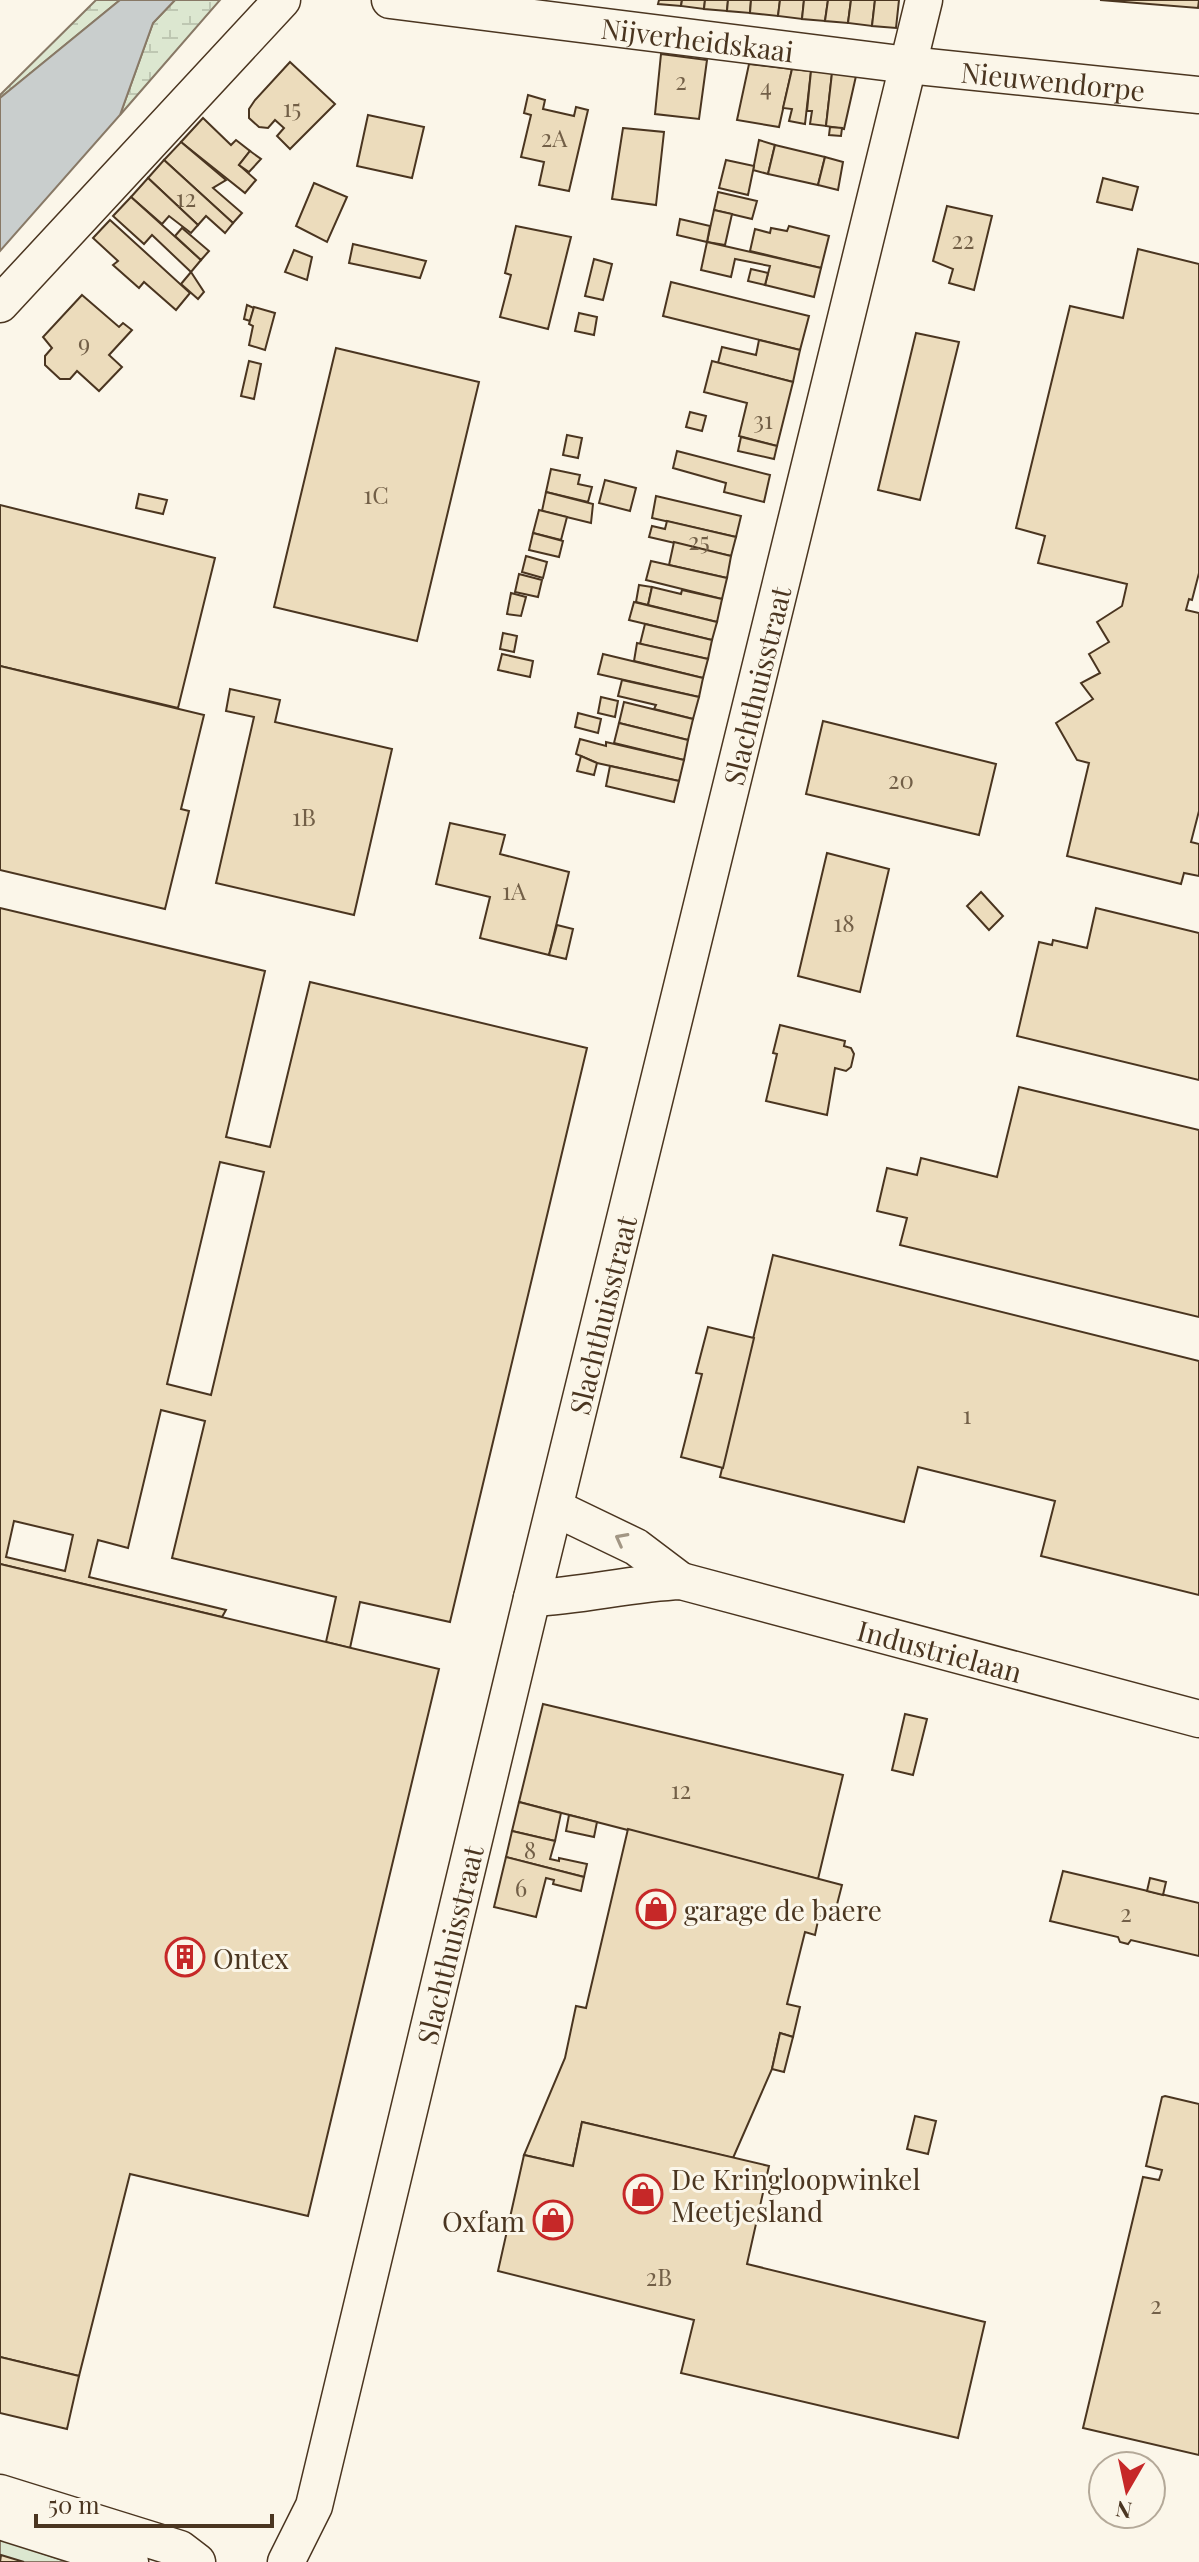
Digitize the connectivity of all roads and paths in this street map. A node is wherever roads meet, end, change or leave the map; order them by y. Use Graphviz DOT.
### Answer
graph roads {
  1 [pos="282,0"];
  2 [pos="390,0"];
  3 [pos="924,0"];
  4 [pos="908,65"];
  5 [pos="1199,95"];
  6 [pos="0,304"];
  7 [pos="555,1508"];
  8 [pos="681,1581"];
  9 [pos="532,1598"];
  10 [pos="1199,1719"];
  11 [pos="0,2493"];
  12 [pos="0,2521"];
  13 [pos="130,2562"];
  14 [pos="197,2562"];
  15 [pos="286,2562"];
  1 -- 6 [label="street"];
  2 -- 4 [label="street, Nijverheidskaai"];
  3 -- 4 [label="street, Slachthuisstraat"];
  4 -- 5 [label="street, Nieuwendorpe"];
  4 -- 7 [label="street, Slachthuisstraat"];
  8 -- 7 [label="street, Industrielaan, one-way"];
  7 -- 9 [label="street, Slachthuisstraat"];
  8 -- 9 [label="street, Industrielaan"];
  8 -- 10 [label="street, Industrielaan"];
  9 -- 15 [label="street, Slachthuisstraat"];
  11 -- 14 [label="street"];
  12 -- 13 [label="street"];
}
